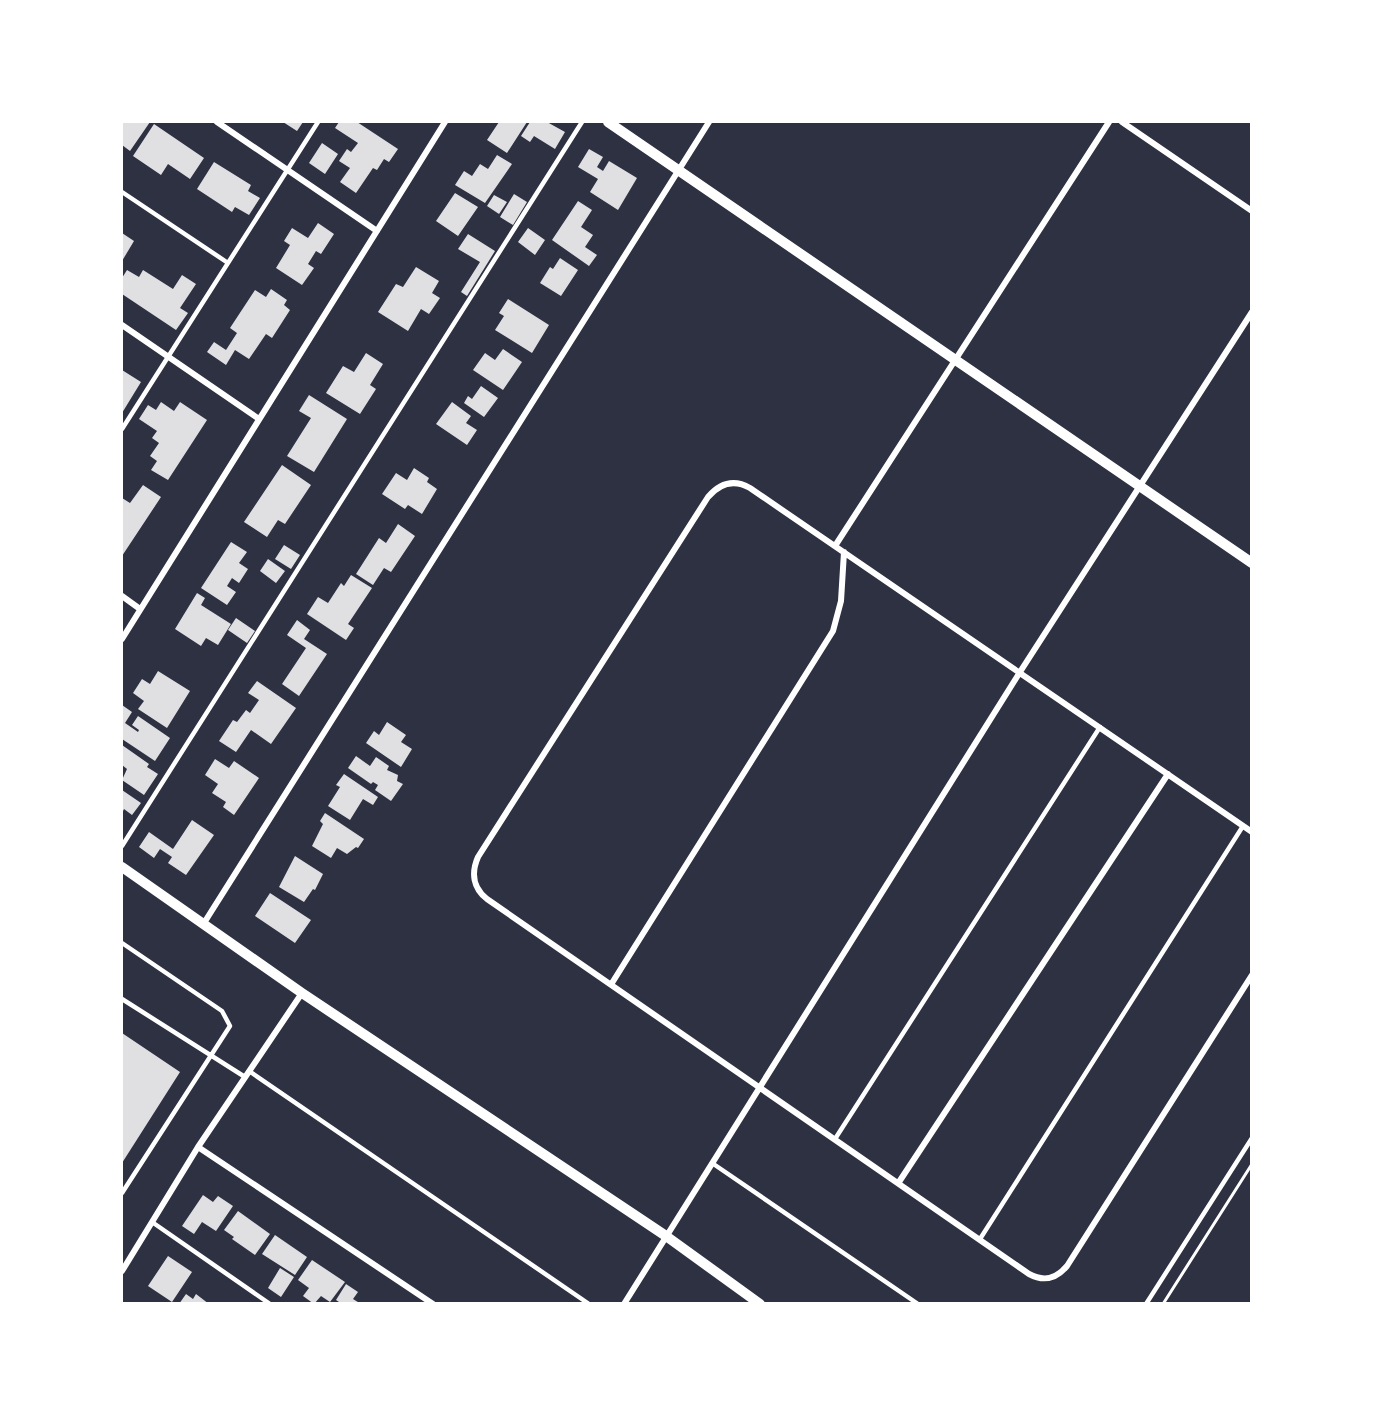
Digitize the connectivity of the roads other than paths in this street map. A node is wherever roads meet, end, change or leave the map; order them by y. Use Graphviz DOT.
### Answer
graph roads {
  1 [pos="217,122"];
  2 [pos="318,122"];
  3 [pos="445,122"];
  4 [pos="582,122"];
  5 [pos="608,122"];
  6 [pos="709,122"];
  7 [pos="1109,122"];
  8 [pos="1122,122"];
  9 [pos="678,169"];
  10 [pos="288,170"];
  11 [pos="122,192"];
  12 [pos="1251,211"];
  13 [pos="376,231"];
  14 [pos="228,263"];
  15 [pos="1251,312"];
  16 [pos="122,325"];
  17 [pos="168,357"];
  18 [pos="954,359"];
  19 [pos="259,419"];
  20 [pos="122,429"];
  21 [pos="1138,486"];
  22 [pos="835,546"];
  23 [pos="844,552"];
  24 [pos="1251,563"];
  25 [pos="122,596"];
  26 [pos="140,609"];
  27 [pos="122,639"];
  28 [pos="1020,672"];
  29 [pos="1100,727"];
  30 [pos="1168,774"];
  31 [pos="1243,826"];
  32 [pos="1251,832"];
  33 [pos="122,846"];
  34 [pos="122,867"];
  35 [pos="204,923"];
  36 [pos="122,943"];
  37 [pos="1251,975"];
  38 [pos="612,983"];
  39 [pos="302,993"];
  40 [pos="122,999"];
  41 [pos="210,1054"];
  42 [pos="249,1071"];
  43 [pos="245,1077"];
  44 [pos="758,1088"];
  45 [pos="1251,1138"];
  46 [pos="835,1139"];
  47 [pos="198,1147"];
  48 [pos="712,1163"];
  49 [pos="899,1182"];
  50 [pos="122,1193"];
  51 [pos="152,1222"];
  52 [pos="666,1236"];
  53 [pos="980,1239"];
  54 [pos="122,1271"];
  55 [pos="270,1304"];
  56 [pos="433,1304"];
  57 [pos="589,1304"];
  58 [pos="624,1304"];
  59 [pos="760,1304"];
  60 [pos="918,1304"];
  61 [pos="1146,1304"];
  1 -- 10 [label="street"];
  2 -- 10 [label="lane"];
  3 -- 13 [label="street"];
  4 -- 33 [label="lane"];
  5 -- 9 [label="street"];
  6 -- 9 [label="street"];
  7 -- 18 [label="street"];
  8 -- 12 [label="street"];
  9 -- 18 [label="street"];
  9 -- 35 [label="street"];
  10 -- 13 [label="street"];
  10 -- 14 [label="lane"];
  11 -- 14 [label="lane"];
  13 -- 19 [label="street"];
  14 -- 17 [label="lane"];
  15 -- 21 [label="street"];
  16 -- 17 [label="street"];
  17 -- 19 [label="street"];
  17 -- 20 [label="lane"];
  18 -- 21 [label="street"];
  18 -- 22 [label="street"];
  19 -- 26 [label="street"];
  21 -- 24 [label="street"];
  21 -- 28 [label="street"];
  22 -- 23 [label="street"];
  22 -- 38 [label="street"];
  23 -- 28 [label="street"];
  23 -- 38 [label="street"];
  25 -- 26 [label="street"];
  26 -- 27 [label="street"];
  28 -- 29 [label="street"];
  28 -- 44 [label="street"];
  29 -- 30 [label="street"];
  29 -- 46 [label="lane"];
  30 -- 31 [label="street"];
  30 -- 49 [label="street"];
  31 -- 32 [label="street"];
  31 -- 53 [label="lane"];
  34 -- 35 [label="street"];
  35 -- 39 [label="street"];
  36 -- 41 [label="lane"];
  37 -- 53 [label="street"];
  38 -- 44 [label="street"];
  39 -- 42 [label="street"];
  39 -- 52 [label="street"];
  40 -- 41 [label="lane"];
  41 -- 43 [label="lane"];
  41 -- 50 [label="lane"];
  42 -- 43 [label="street"];
  42 -- 57 [label="lane"];
  43 -- 47 [label="street"];
  44 -- 46 [label="street"];
  44 -- 48 [label="street"];
  45 -- 61 [label="lane"];
  46 -- 49 [label="street"];
  47 -- 51 [label="street"];
  47 -- 56 [label="street"];
  48 -- 52 [label="street"];
  48 -- 60 [label="lane"];
  49 -- 53 [label="street"];
  51 -- 54 [label="street"];
  51 -- 55 [label="lane"];
  52 -- 58 [label="street"];
  52 -- 59 [label="street"];
}
